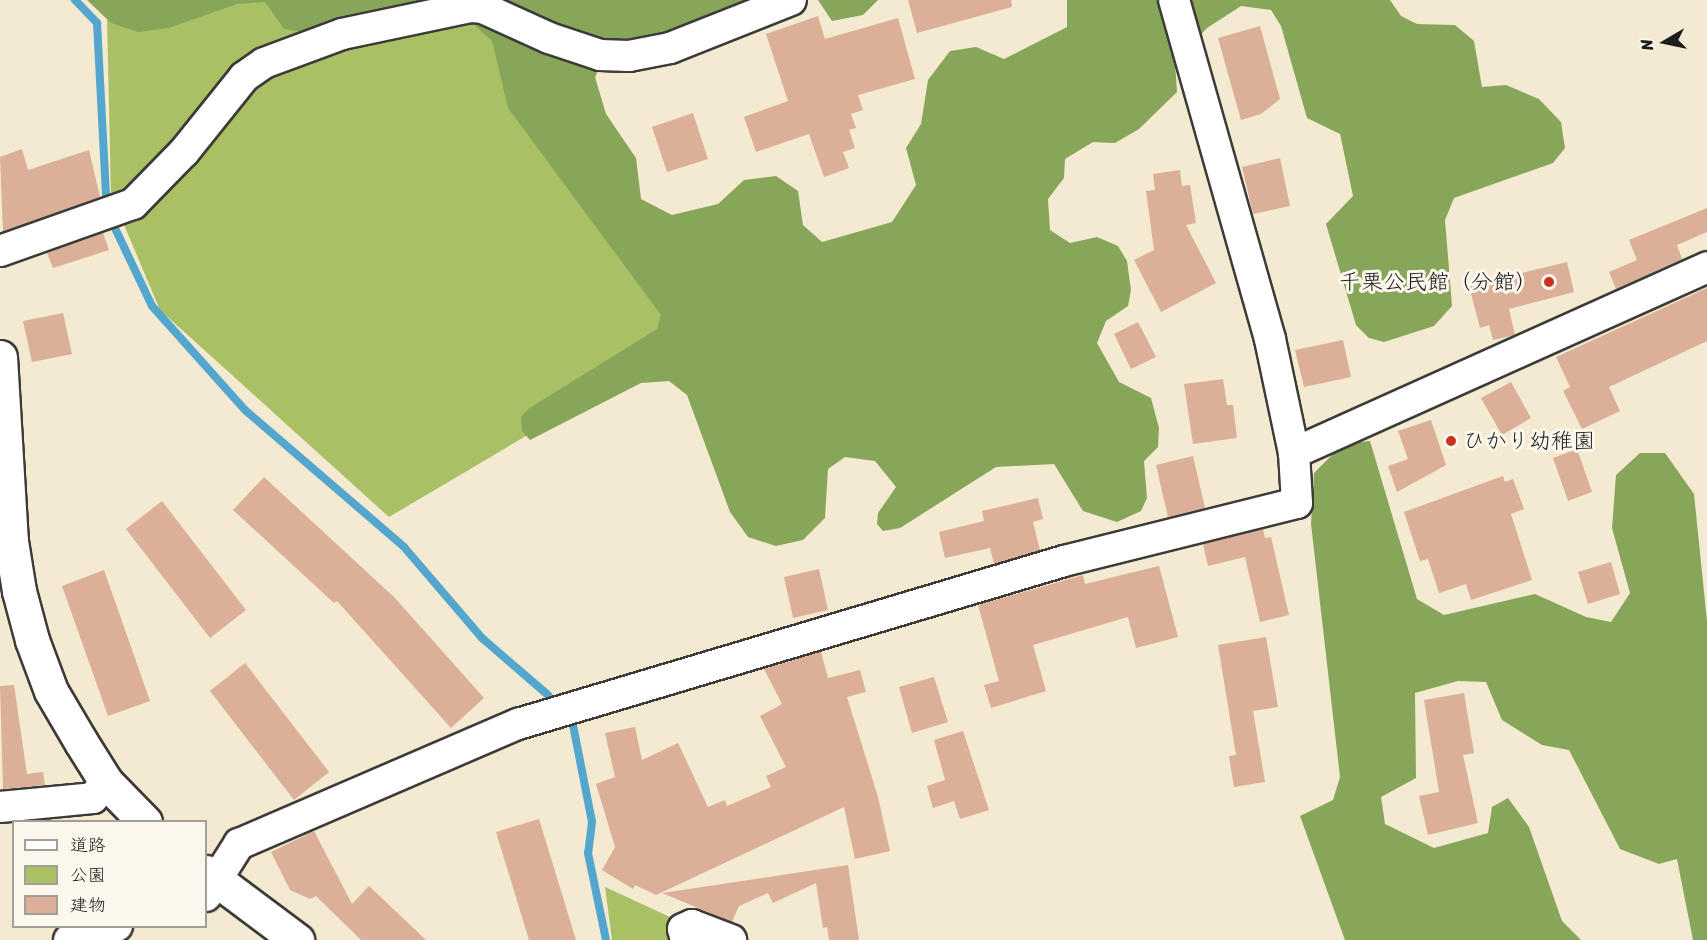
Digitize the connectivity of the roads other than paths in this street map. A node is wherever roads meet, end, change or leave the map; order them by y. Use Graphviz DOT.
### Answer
graph roads {
  1 [pos="791,0"];
  2 [pos="1174,0"];
  3 [pos="0,251"];
  4 [pos="1707,267"];
  5 [pos="0,357"];
  6 [pos="1294,453"];
  7 [pos="4,484"];
  8 [pos="106,782"];
  9 [pos="0,807"];
  10 [pos="143,820"];
  11 [pos="209,883"];
  12 [pos="113,928"];
  13 [pos="69,940"];
  14 [pos="297,940"];
  15 [pos="686,940"];
  16 [pos="731,940"];
  1 -- 3 [label="street"];
  2 -- 6 [label="street"];
  4 -- 6 [label="street"];
  5 -- 7 [label="street"];
  6 -- 11 [label="street"];
  7 -- 8 [label="street"];
  8 -- 9 [label="street"];
  8 -- 10 [label="street"];
  11 -- 14 [label="street"];
  12 -- 13 [label="street"];
  15 -- 16 [label="street"];
}
